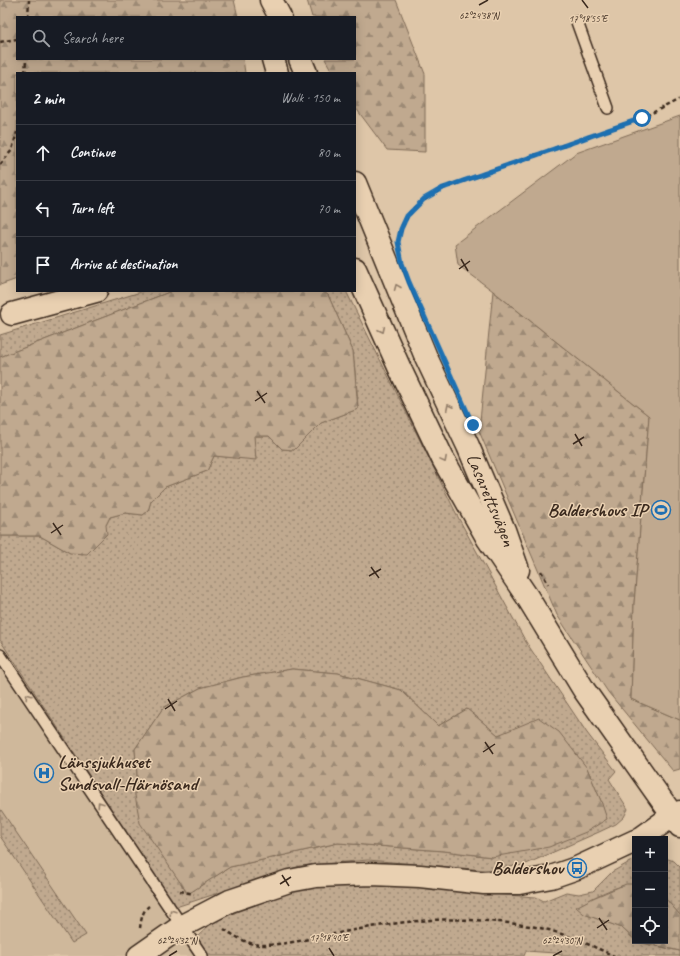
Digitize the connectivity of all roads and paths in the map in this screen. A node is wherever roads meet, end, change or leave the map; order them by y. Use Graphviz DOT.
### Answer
graph roads {
  1 [pos="29,0"];
  2 [pos="263,0"];
  3 [pos="271,0"];
  4 [pos="28,16"];
  5 [pos="265,16"];
  6 [pos="279,16"];
  7 [pos="577,22"];
  8 [pos="16,39"];
  9 [pos="0,42"];
  10 [pos="26,60"];
  11 [pos="273,60"];
  12 [pos="300,60"];
  13 [pos="25,72"];
  14 [pos="277,72"];
  15 [pos="306,72"];
  16 [pos="680,99"];
  17 [pos="608,108"];
  18 [pos="16,136"];
  19 [pos="0,165"];
  20 [pos="356,190"];
  21 [pos="360,210"];
  22 [pos="399,236"];
  23 [pos="358,278"];
  24 [pos="67,292"];
  25 [pos="92,292"];
  26 [pos="6,316"];
  27 [pos="540,569"];
  28 [pos="551,590"];
  29 [pos="528,598"];
  30 [pos="0,655"];
  31 [pos="677,818"];
  32 [pos="645,836"];
  33 [pos="632,842"];
  34 [pos="162,897"];
  35 [pos="210,912"];
  36 [pos="182,926"];
  37 [pos="139,931"];
  38 [pos="139,956"];
  39 [pos="202,956"];
  40 [pos="614,956"];
  1 -- 4 [label="path"];
  2 -- 5 [label="street"];
  3 -- 6 [label="street"];
  7 -- 17 [label="lane"];
  8 -- 9 [label="path"];
  10 -- 13 [label="path"];
  11 -- 14 [label="street"];
  12 -- 15 [label="street"];
  16 -- 22 [label="path"];
  18 -- 19 [label="path"];
  20 -- 21 [label="street, Lasarettsvägen"];
  29 -- 21 [label="street, Lasarettsvägen, one-way"];
  23 -- 29 [label="street, Lasarettsvägen, one-way"];
  24 -- 26 [label="street"];
  25 -- 26 [label="street"];
  27 -- 28 [label="path"];
  29 -- 31 [label="street, Lasarettsvägen"];
  34 -- 30 [label="lane, one-way"];
  31 -- 32 [label="street"];
  33 -- 35 [label="street"];
  34 -- 35 [label="path"];
  36 -- 34 [label="lane, one-way"];
  34 -- 37 [label="path"];
  35 -- 36 [label="street"];
  35 -- 40 [label="path"];
  36 -- 38 [label="street"];
  36 -- 39 [label="lane"];
}
